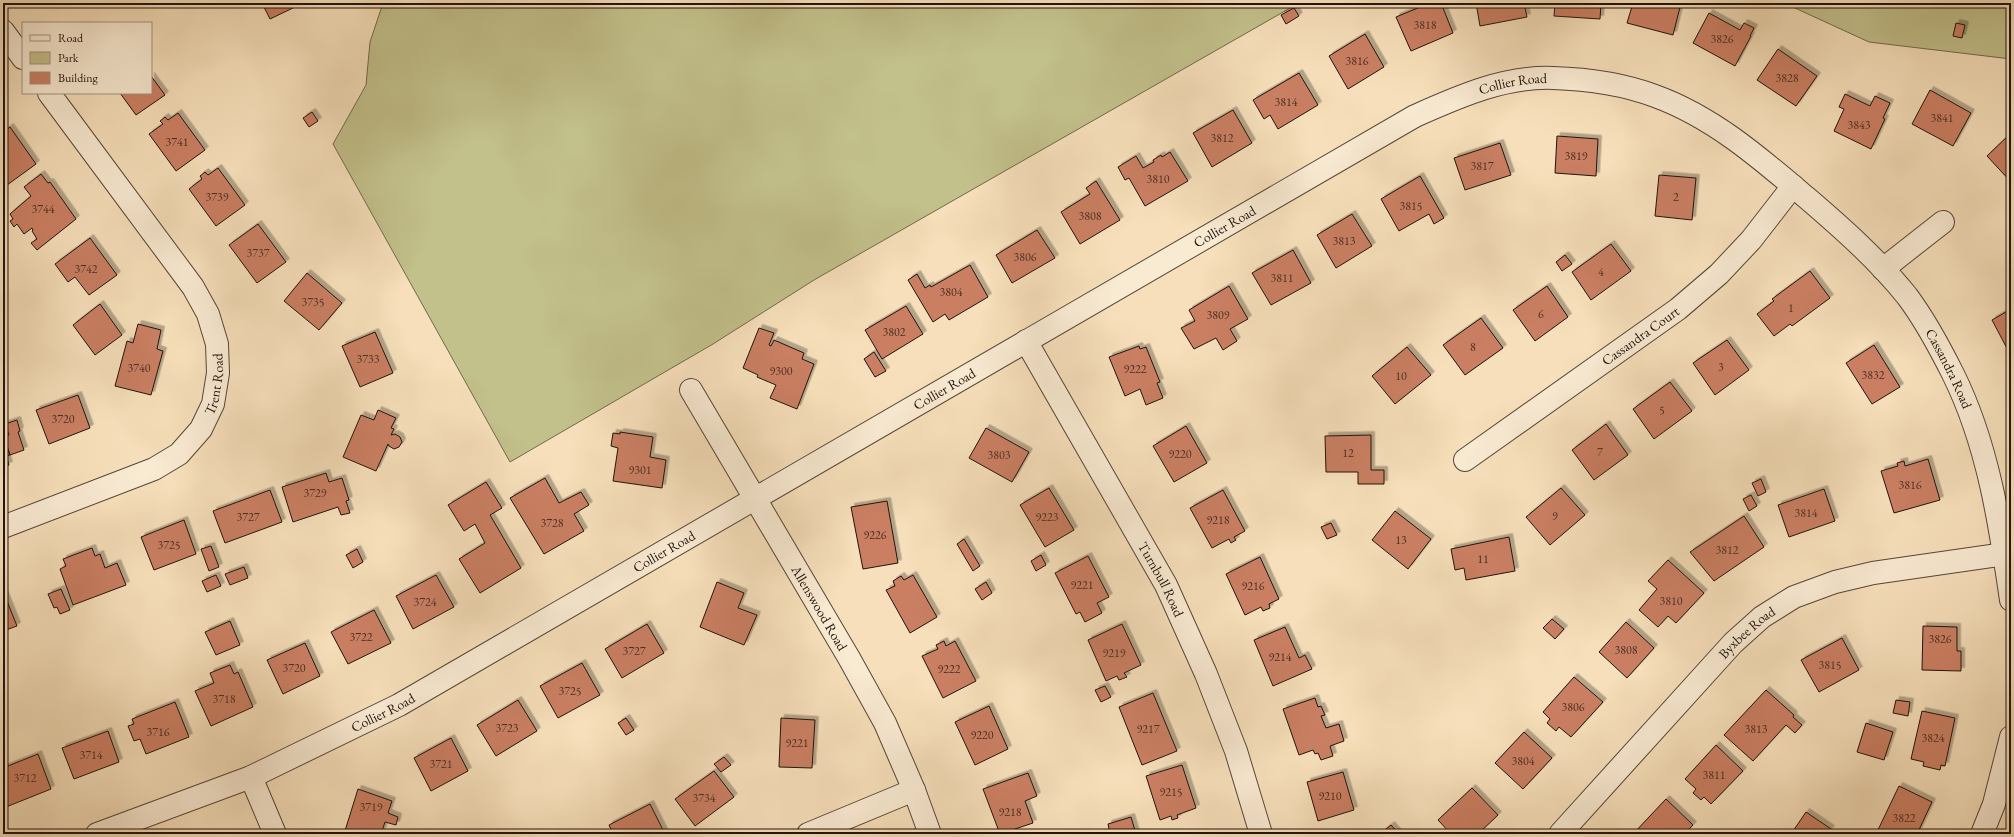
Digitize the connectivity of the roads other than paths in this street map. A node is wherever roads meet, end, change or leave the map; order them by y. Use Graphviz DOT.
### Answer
graph roads {
  1 [pos="3,31"];
  2 [pos="22,57"];
  3 [pos="50,94"];
  4 [pos="1793,186"];
  5 [pos="1943,222"];
  6 [pos="1883,269"];
  7 [pos="1026,341"];
  8 [pos="691,390"];
  9 [pos="1465,460"];
  10 [pos="756,500"];
  11 [pos="3,527"];
  12 [pos="2005,554"];
  13 [pos="2011,600"];
  14 [pos="2011,737"];
  15 [pos="251,777"];
  16 [pos="914,790"];
  17 [pos="98,834"];
  18 [pos="275,834"];
  19 [pos="808,834"];
  20 [pos="930,834"];
  21 [pos="1261,834"];
  22 [pos="1560,834"];
  23 [pos="1982,834"];
  1 -- 2 [label="street"];
  3 -- 11 [label="street, Trent Road"];
  4 -- 6 [label="street, Cassandra Road"];
  4 -- 7 [label="street, Collier Road"];
  4 -- 9 [label="street, Cassandra Court"];
  5 -- 6 [label="street"];
  6 -- 12 [label="street, Cassandra Road"];
  7 -- 10 [label="street, Collier Road"];
  7 -- 21 [label="street, Turnbull Road"];
  8 -- 10 [label="street, Allenswood Road"];
  10 -- 15 [label="street, Collier Road"];
  10 -- 16 [label="street, Allenswood Road"];
  12 -- 13 [label="street, Cassandra Road"];
  12 -- 22 [label="street, Byxbee Road"];
  14 -- 23 [label="street"];
  15 -- 17 [label="street, Collier Road"];
  15 -- 18 [label="street"];
  16 -- 19 [label="street"];
  16 -- 20 [label="street, Allenswood Road"];
}
